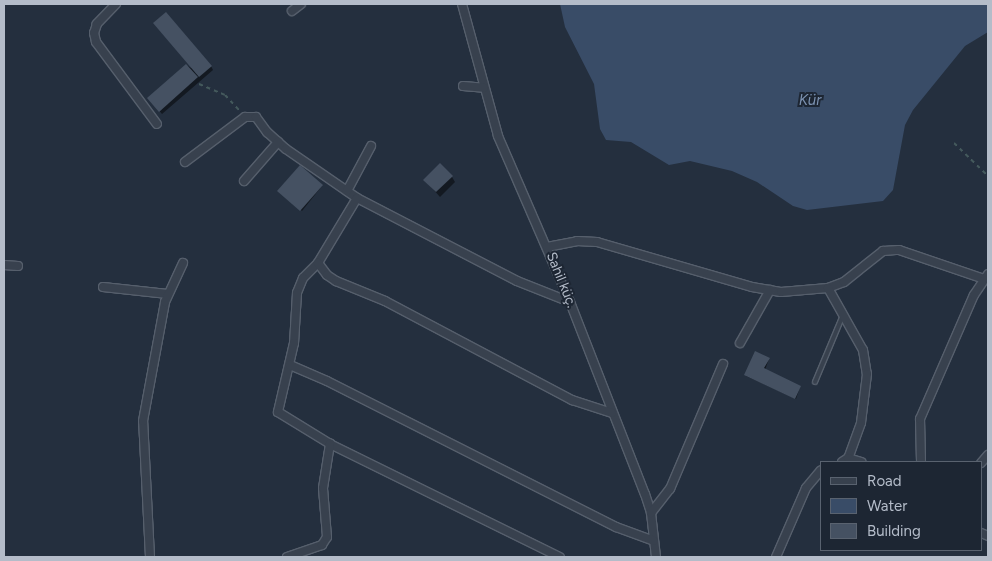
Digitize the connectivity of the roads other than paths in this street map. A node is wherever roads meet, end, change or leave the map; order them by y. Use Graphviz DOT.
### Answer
graph roads {
  1 [pos="116,4"];
  2 [pos="301,4"];
  3 [pos="462,4"];
  4 [pos="292,11"];
  5 [pos="463,86"];
  6 [pos="484,88"];
  7 [pos="157,124"];
  8 [pos="278,142"];
  9 [pos="371,146"];
  10 [pos="185,162"];
  11 [pos="244,181"];
  12 [pos="347,191"];
  13 [pos="356,198"];
  14 [pos="547,247"];
  15 [pos="183,263"];
  16 [pos="318,263"];
  17 [pos="4,265"];
  18 [pos="18,266"];
  19 [pos="986,276"];
  20 [pos="102,287"];
  21 [pos="828,288"];
  22 [pos="770,290"];
  23 [pos="168,294"];
  24 [pos="570,302"];
  25 [pos="843,315"];
  26 [pos="740,343"];
  27 [pos="723,364"];
  28 [pos="290,365"];
  29 [pos="815,382"];
  30 [pos="612,413"];
  31 [pos="330,444"];
  32 [pos="845,460"];
  33 [pos="921,461"];
  34 [pos="820,471"];
  35 [pos="651,513"];
  36 [pos="654,541"];
  37 [pos="150,557"];
  38 [pos="287,557"];
  39 [pos="560,557"];
  40 [pos="656,557"];
  41 [pos="776,557"];
  1 -- 7 [label="street"];
  2 -- 4 [label="street"];
  3 -- 6 [label="street, Sahil küç."];
  5 -- 6 [label="street"];
  6 -- 14 [label="street, Sahil küç."];
  8 -- 10 [label="street"];
  8 -- 11 [label="street"];
  8 -- 12 [label="street"];
  9 -- 12 [label="street"];
  12 -- 13 [label="street"];
  13 -- 16 [label="street"];
  13 -- 24 [label="street"];
  14 -- 22 [label="street"];
  14 -- 24 [label="street, Sahil küç."];
  15 -- 23 [label="street"];
  16 -- 28 [label="street"];
  16 -- 30 [label="street"];
  17 -- 18 [label="street"];
  19 -- 21 [label="street"];
  19 -- 33 [label="street"];
  20 -- 23 [label="street"];
  21 -- 22 [label="street"];
  21 -- 25 [label="street"];
  22 -- 26 [label="street"];
  23 -- 37 [label="street"];
  24 -- 30 [label="street, Sahil küç."];
  25 -- 29 [label="lane"];
  25 -- 32 [label="street"];
  27 -- 35 [label="street"];
  28 -- 31 [label="street"];
  28 -- 36 [label="street"];
  30 -- 35 [label="street, Sahil küç."];
  31 -- 38 [label="street"];
  31 -- 39 [label="street"];
  34 -- 41 [label="street"];
  35 -- 36 [label="street, Sahil küç."];
  36 -- 40 [label="street, Sahil küç."];
}
